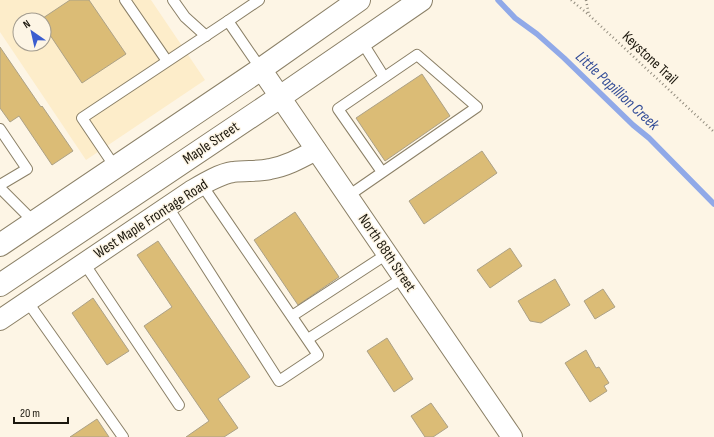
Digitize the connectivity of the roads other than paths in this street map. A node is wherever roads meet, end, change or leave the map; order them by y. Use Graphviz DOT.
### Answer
graph roads {
  1 [pos="126,0"];
  2 [pos="173,0"];
  3 [pos="259,0"];
  4 [pos="359,0"];
  5 [pos="420,0"];
  6 [pos="228,21"];
  7 [pos="206,36"];
  8 [pos="362,42"];
  9 [pos="167,61"];
  10 [pos="261,69"];
  11 [pos="384,77"];
  12 [pos="280,97"];
  13 [pos="0,129"];
  14 [pos="316,150"];
  15 [pos="115,167"];
  16 [pos="382,172"];
  17 [pos="202,185"];
  18 [pos="0,187"];
  19 [pos="348,196"];
  20 [pos="168,207"];
  21 [pos="34,222"];
  22 [pos="0,245"];
  23 [pos="387,254"];
  24 [pos="84,263"];
  25 [pos="403,278"];
  26 [pos="0,285"];
  27 [pos="27,301"];
  28 [pos="292,316"];
  29 [pos="0,320"];
  30 [pos="308,339"];
  31 [pos="179,405"];
  32 [pos="123,437"];
  33 [pos="512,437"];
  1 -- 9 [label="lane"];
  2 -- 7 [label="lane"];
  3 -- 6 [label="lane"];
  4 -- 10 [label="main road"];
  5 -- 8 [label="main road, Maple Street"];
  6 -- 7 [label="lane"];
  6 -- 10 [label="lane"];
  7 -- 9 [label="lane"];
  8 -- 11 [label="lane"];
  8 -- 12 [label="main road, Maple Street"];
  9 -- 15 [label="lane"];
  10 -- 12 [label="street, North 88th Street"];
  10 -- 15 [label="main road"];
  11 -- 16 [label="lane"];
  11 -- 16 [label="lane"];
  12 -- 14 [label="street, North 88th Street"];
  12 -- 26 [label="main road, Maple Street"];
  13 -- 18 [label="lane"];
  14 -- 17 [label="street, West Maple Frontage Road"];
  14 -- 19 [label="street, North 88th Street"];
  15 -- 21 [label="main road"];
  16 -- 19 [label="lane"];
  17 -- 20 [label="street, West Maple Frontage Road"];
  17 -- 28 [label="lane"];
  18 -- 21 [label="lane"];
  19 -- 23 [label="street, North 88th Street"];
  20 -- 24 [label="street, West Maple Frontage Road"];
  20 -- 30 [label="lane"];
  21 -- 22 [label="main road"];
  23 -- 25 [label="street, North 88th Street"];
  23 -- 28 [label="lane"];
  24 -- 27 [label="street, West Maple Frontage Road"];
  24 -- 31 [label="lane"];
  25 -- 30 [label="lane"];
  25 -- 33 [label="street, North 88th Street"];
  27 -- 29 [label="street, West Maple Frontage Road"];
  27 -- 32 [label="lane"];
  28 -- 30 [label="lane"];
}
